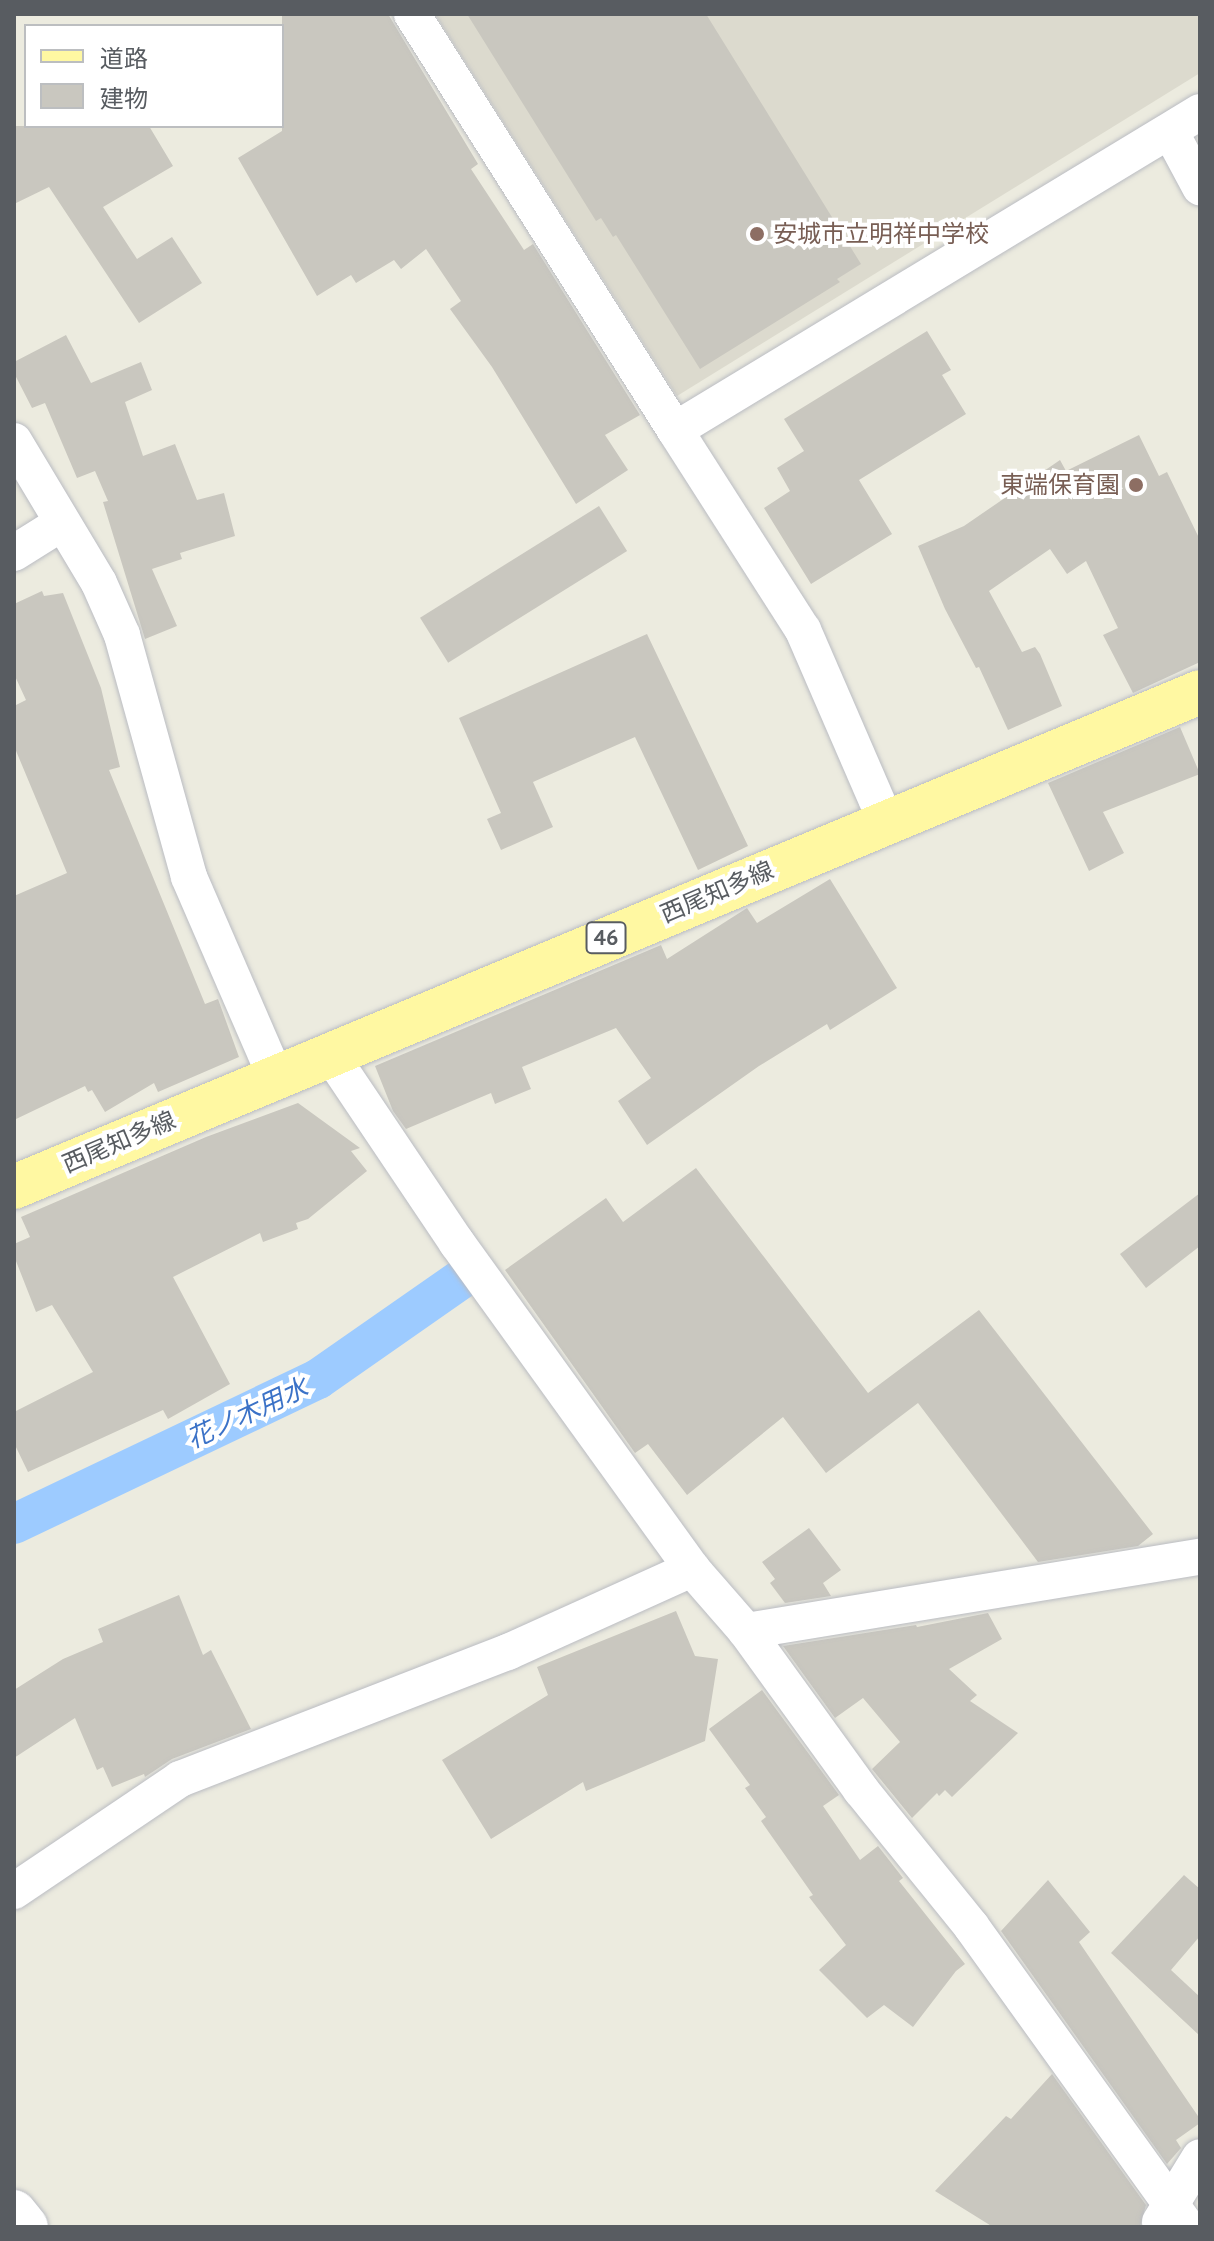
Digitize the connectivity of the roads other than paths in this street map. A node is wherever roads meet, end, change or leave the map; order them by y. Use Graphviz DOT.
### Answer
graph roads {
  1 [pos="412,14"];
  2 [pos="1185,121"];
  3 [pos="1200,187"];
  4 [pos="675,430"];
  5 [pos="14,441"];
  6 [pos="62,523"];
  7 [pos="14,553"];
  8 [pos="1200,692"];
  9 [pos="886,822"];
  10 [pos="330,1054"];
  11 [pos="275,1076"];
  12 [pos="14,1187"];
  13 [pos="1200,1557"];
  14 [pos="692,1569"];
  15 [pos="746,1631"];
  16 [pos="14,1891"];
  17 [pos="1200,2157"];
  18 [pos="14,2212"];
  19 [pos="1172,2219"];
  20 [pos="26,2227"];
  1 -- 4 [label="street"];
  2 -- 3 [label="street"];
  2 -- 4 [label="street"];
  4 -- 9 [label="street"];
  5 -- 6 [label="street"];
  6 -- 7 [label="street"];
  6 -- 11 [label="street"];
  8 -- 9 [label="main road, 西尾知多線 / 46"];
  9 -- 10 [label="main road, 西尾知多線 / 46"];
  10 -- 11 [label="main road, 西尾知多線 / 46"];
  10 -- 14 [label="street"];
  11 -- 12 [label="main road, 西尾知多線 / 46"];
  13 -- 15 [label="street"];
  14 -- 15 [label="street"];
  14 -- 16 [label="street"];
  15 -- 19 [label="street"];
  17 -- 19 [label="street"];
  18 -- 20 [label="street"];
}
